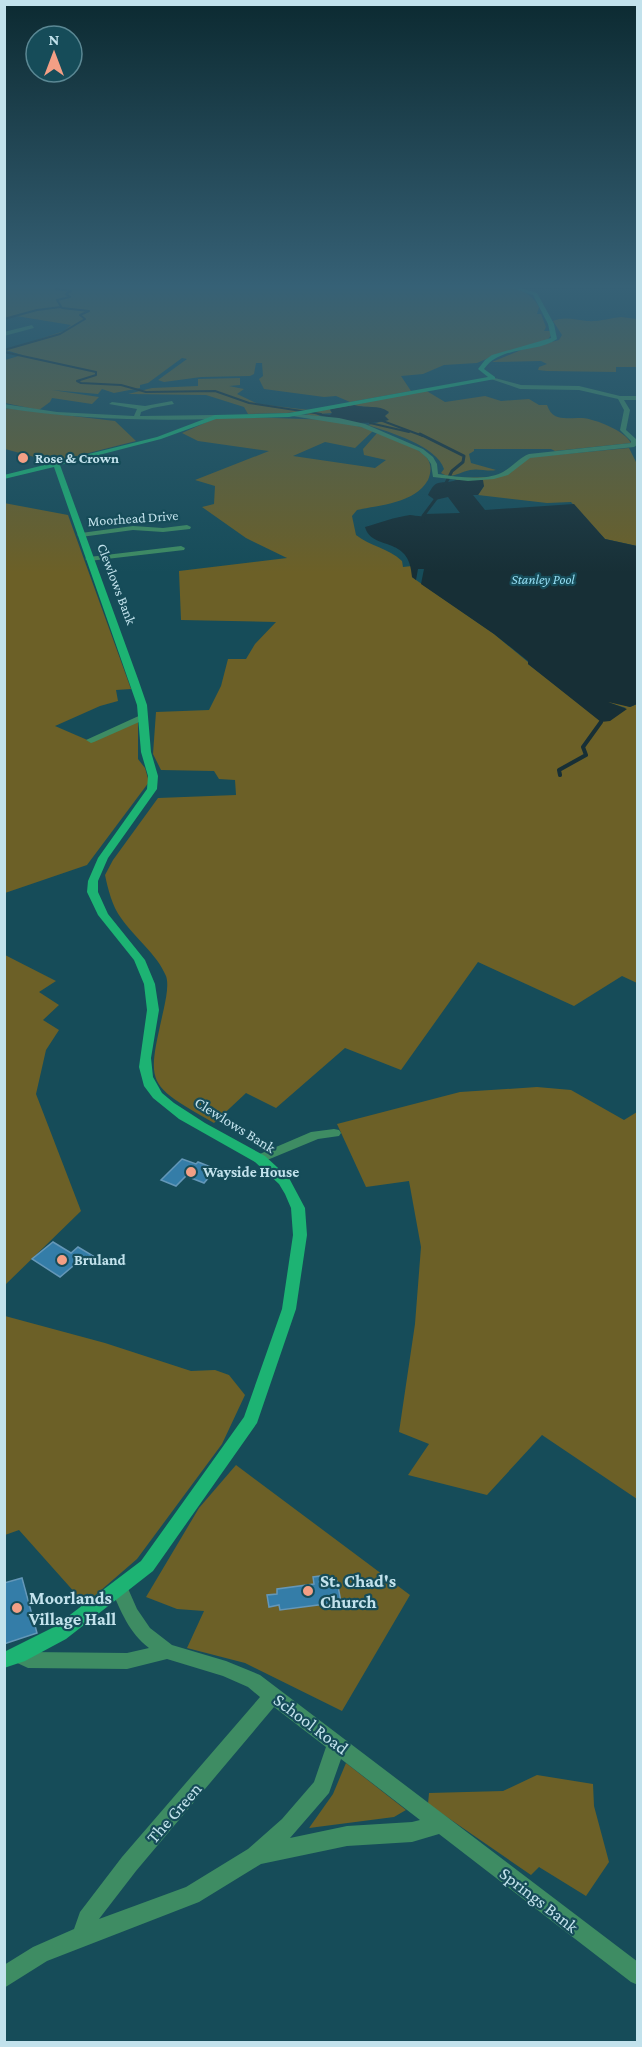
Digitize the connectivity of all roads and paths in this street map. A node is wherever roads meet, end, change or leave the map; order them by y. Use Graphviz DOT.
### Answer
graph roads {
  1 [pos="468,383"];
  2 [pos="507,383"];
  3 [pos="620,398"];
  4 [pos="638,399"];
  5 [pos="112,404"];
  6 [pos="172,404"];
  7 [pos="4,406"];
  8 [pos="144,408"];
  9 [pos="289,415"];
  10 [pos="215,417"];
  11 [pos="136,419"];
  12 [pos="626,434"];
  13 [pos="638,434"];
  14 [pos="56,464"];
  15 [pos="4,477"];
  16 [pos="187,527"];
  17 [pos="81,535"];
  18 [pos="180,548"];
  19 [pos="89,560"];
  20 [pos="143,717"];
  21 [pos="91,740"];
  22 [pos="334,1133"];
  23 [pos="260,1159"];
  24 [pos="120,1589"];
  25 [pos="167,1651"];
  26 [pos="12,1657"];
  27 [pos="273,1695"];
  28 [pos="338,1743"];
  29 [pos="441,1824"];
  30 [pos="255,1856"];
  31 [pos="82,1936"];
  32 [pos="638,1975"];
  33 [pos="4,1978"];
  1 -- 9 [label="street"];
  2 -- 3 [label="street"];
  3 -- 4 [label="street"];
  3 -- 12 [label="street"];
  5 -- 8 [label="street"];
  6 -- 8 [label="street"];
  7 -- 11 [label="street"];
  8 -- 11 [label="street"];
  9 -- 10 [label="street"];
  9 -- 12 [label="street"];
  10 -- 11 [label="street"];
  10 -- 14 [label="street"];
  12 -- 13 [label="street"];
  14 -- 15 [label="street"];
  14 -- 17 [label="street, Clewlows Bank"];
  16 -- 17 [label="street, Moorhead Drive"];
  17 -- 19 [label="street, Clewlows Bank"];
  18 -- 19 [label="street"];
  19 -- 20 [label="street, Clewlows Bank"];
  20 -- 21 [label="street"];
  20 -- 23 [label="street, Clewlows Bank"];
  22 -- 23 [label="street"];
  23 -- 24 [label="street, Clewlows Bank"];
  24 -- 25 [label="street, School Road"];
  24 -- 26 [label="street"];
  25 -- 26 [label="street"];
  25 -- 27 [label="street, School Road"];
  27 -- 28 [label="street, School Road"];
  27 -- 31 [label="street, The Green"];
  28 -- 29 [label="street, School Road"];
  28 -- 30 [label="street"];
  29 -- 30 [label="street"];
  29 -- 32 [label="street, Springs Bank"];
  30 -- 31 [label="street"];
  31 -- 33 [label="street"];
}
